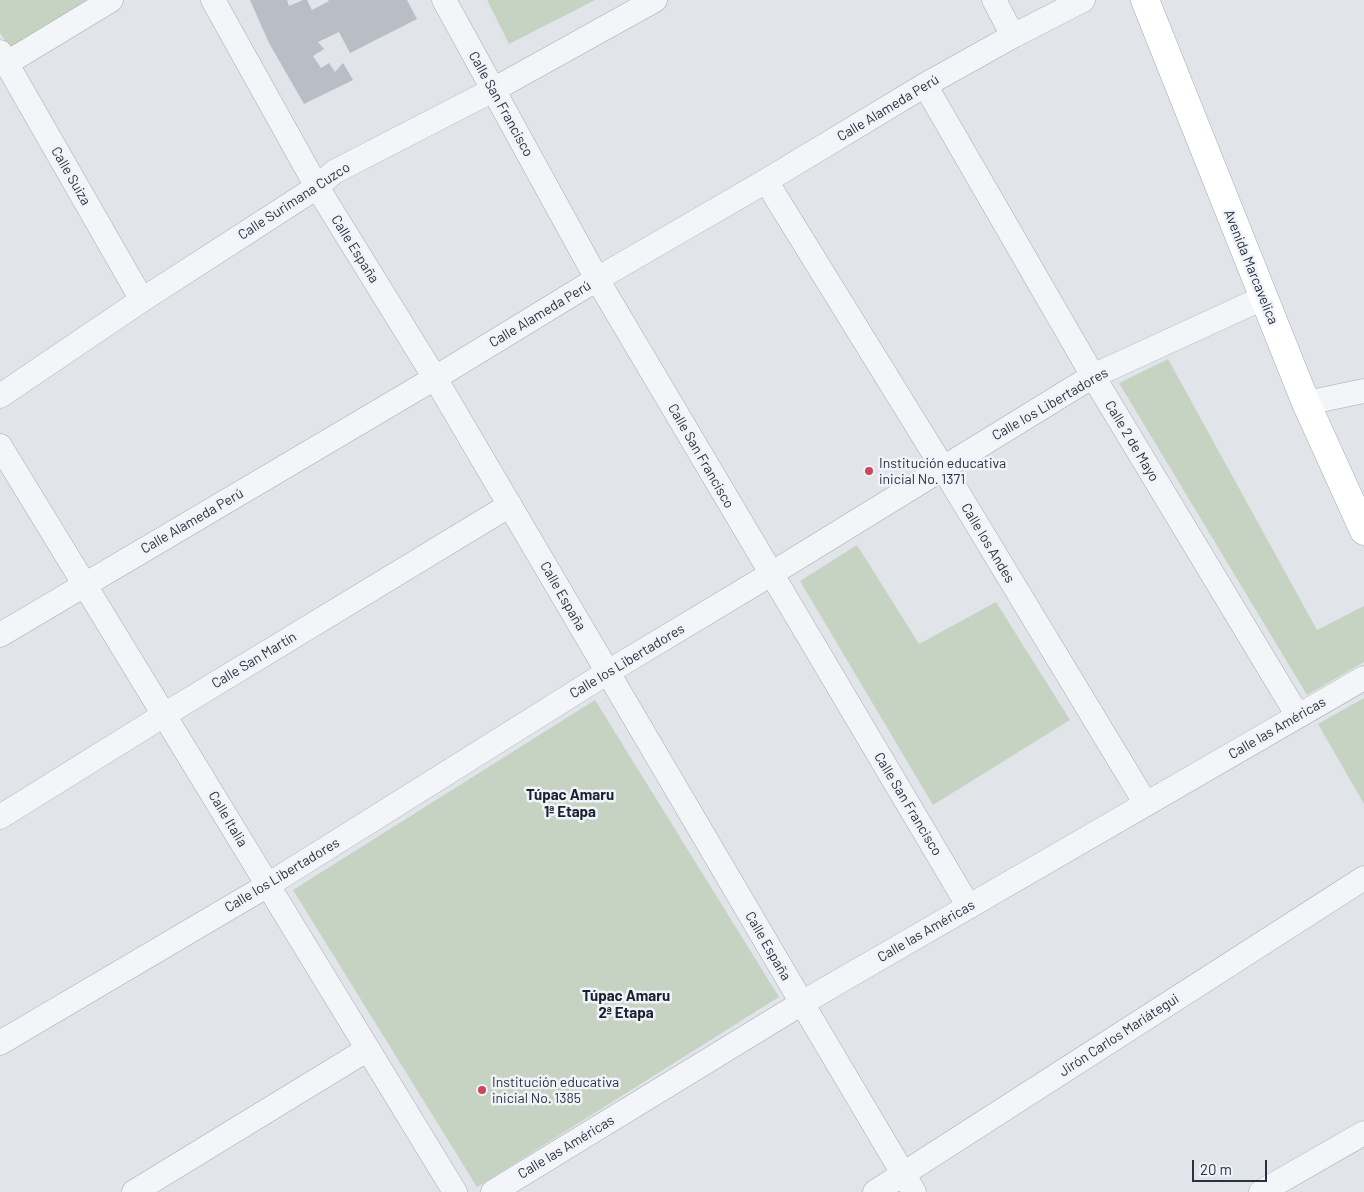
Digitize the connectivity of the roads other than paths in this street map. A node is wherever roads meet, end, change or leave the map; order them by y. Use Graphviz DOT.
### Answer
graph roads {
  1 [pos="111,0"];
  2 [pos="213,0"];
  3 [pos="444,0"];
  4 [pos="655,0"];
  5 [pos="994,0"];
  6 [pos="1083,0"];
  7 [pos="1145,0"];
  8 [pos="1013,36"];
  9 [pos="3,57"];
  10 [pos="926,86"];
  11 [pos="493,90"];
  12 [pos="766,181"];
  13 [pos="317,187"];
  14 [pos="597,279"];
  15 [pos="1263,298"];
  16 [pos="142,300"];
  17 [pos="1093,376"];
  18 [pos="435,378"];
  19 [pos="1364,391"];
  20 [pos="0,396"];
  21 [pos="1306,404"];
  22 [pos="0,446"];
  23 [pos="942,468"];
  24 [pos="510,505"];
  25 [pos="1364,532"];
  26 [pos="771,574"];
  27 [pos="85,584"];
  28 [pos="0,635"];
  29 [pos="608,672"];
  30 [pos="1364,678"];
  31 [pos="164,715"];
  32 [pos="1298,716"];
  33 [pos="1146,804"];
  34 [pos="0,817"];
  35 [pos="1364,878"];
  36 [pos="268,885"];
  37 [pos="969,907"];
  38 [pos="802,1003"];
  39 [pos="0,1043"];
  40 [pos="368,1049"];
  41 [pos="1364,1133"];
  42 [pos="909,1183"];
  43 [pos="134,1192"];
  44 [pos="455,1192"];
  45 [pos="493,1192"];
  46 [pos="875,1192"];
  47 [pos="1261,1192"];
  1 -- 9 [label="street"];
  2 -- 13 [label="street, Calle España"];
  3 -- 11 [label="street, Calle San Francisco"];
  4 -- 11 [label="street, Calle Surimana Cuzco"];
  5 -- 8 [label="street"];
  6 -- 8 [label="street, Calle Alameda Perú"];
  7 -- 15 [label="street, Avenida Marcavelica"];
  8 -- 10 [label="street, Calle Alameda Perú"];
  9 -- 16 [label="street, Calle Suiza"];
  10 -- 12 [label="street, Calle Alameda Perú"];
  10 -- 17 [label="street, Calle 2 de Mayo"];
  11 -- 13 [label="street, Calle Surimana Cuzco"];
  11 -- 14 [label="street, Calle San Francisco"];
  12 -- 14 [label="street, Calle Alameda Perú"];
  12 -- 23 [label="street, Calle los Andes"];
  13 -- 16 [label="street, Calle Surimana Cuzco"];
  13 -- 18 [label="street, Calle España"];
  14 -- 18 [label="street, Calle Alameda Perú"];
  14 -- 26 [label="street, Calle San Francisco"];
  15 -- 17 [label="street, Calle los Libertadores"];
  15 -- 21 [label="street, Avenida Marcavelica"];
  16 -- 20 [label="street, Calle Surimana Cuzco"];
  17 -- 23 [label="street, Calle los Libertadores"];
  17 -- 32 [label="street, Calle 2 de Mayo"];
  18 -- 24 [label="street, Calle España"];
  18 -- 27 [label="street, Calle Alameda Perú"];
  19 -- 21 [label="street"];
  21 -- 25 [label="street, Avenida Marcavelica"];
  22 -- 27 [label="street, Calle Italia"];
  23 -- 26 [label="street, Calle los Libertadores"];
  23 -- 33 [label="street, Calle los Andes"];
  24 -- 29 [label="street, Calle España"];
  24 -- 31 [label="street, Calle San Martín"];
  26 -- 29 [label="street, Calle los Libertadores"];
  26 -- 37 [label="street, Calle San Francisco"];
  27 -- 28 [label="street, Calle Alameda Perú"];
  27 -- 31 [label="street, Calle Italia"];
  29 -- 36 [label="street, Calle los Libertadores"];
  29 -- 38 [label="street, Calle España"];
  30 -- 32 [label="street, Calle las Américas"];
  31 -- 34 [label="street, Calle San Martín"];
  31 -- 36 [label="street, Calle Italia"];
  32 -- 33 [label="street, Calle las Américas"];
  33 -- 37 [label="street, Calle las Américas"];
  35 -- 42 [label="street, Jirón Carlos Mariátegui"];
  36 -- 39 [label="street, Calle los Libertadores"];
  36 -- 40 [label="street, Calle Italia"];
  37 -- 38 [label="street, Calle las Américas"];
  38 -- 42 [label="street, Calle España"];
  38 -- 45 [label="street, Calle las Américas"];
  40 -- 43 [label="street"];
  40 -- 44 [label="street, Calle Italia"];
  41 -- 47 [label="street"];
  42 -- 46 [label="street, Jirón Carlos Mariátegui"];
}
